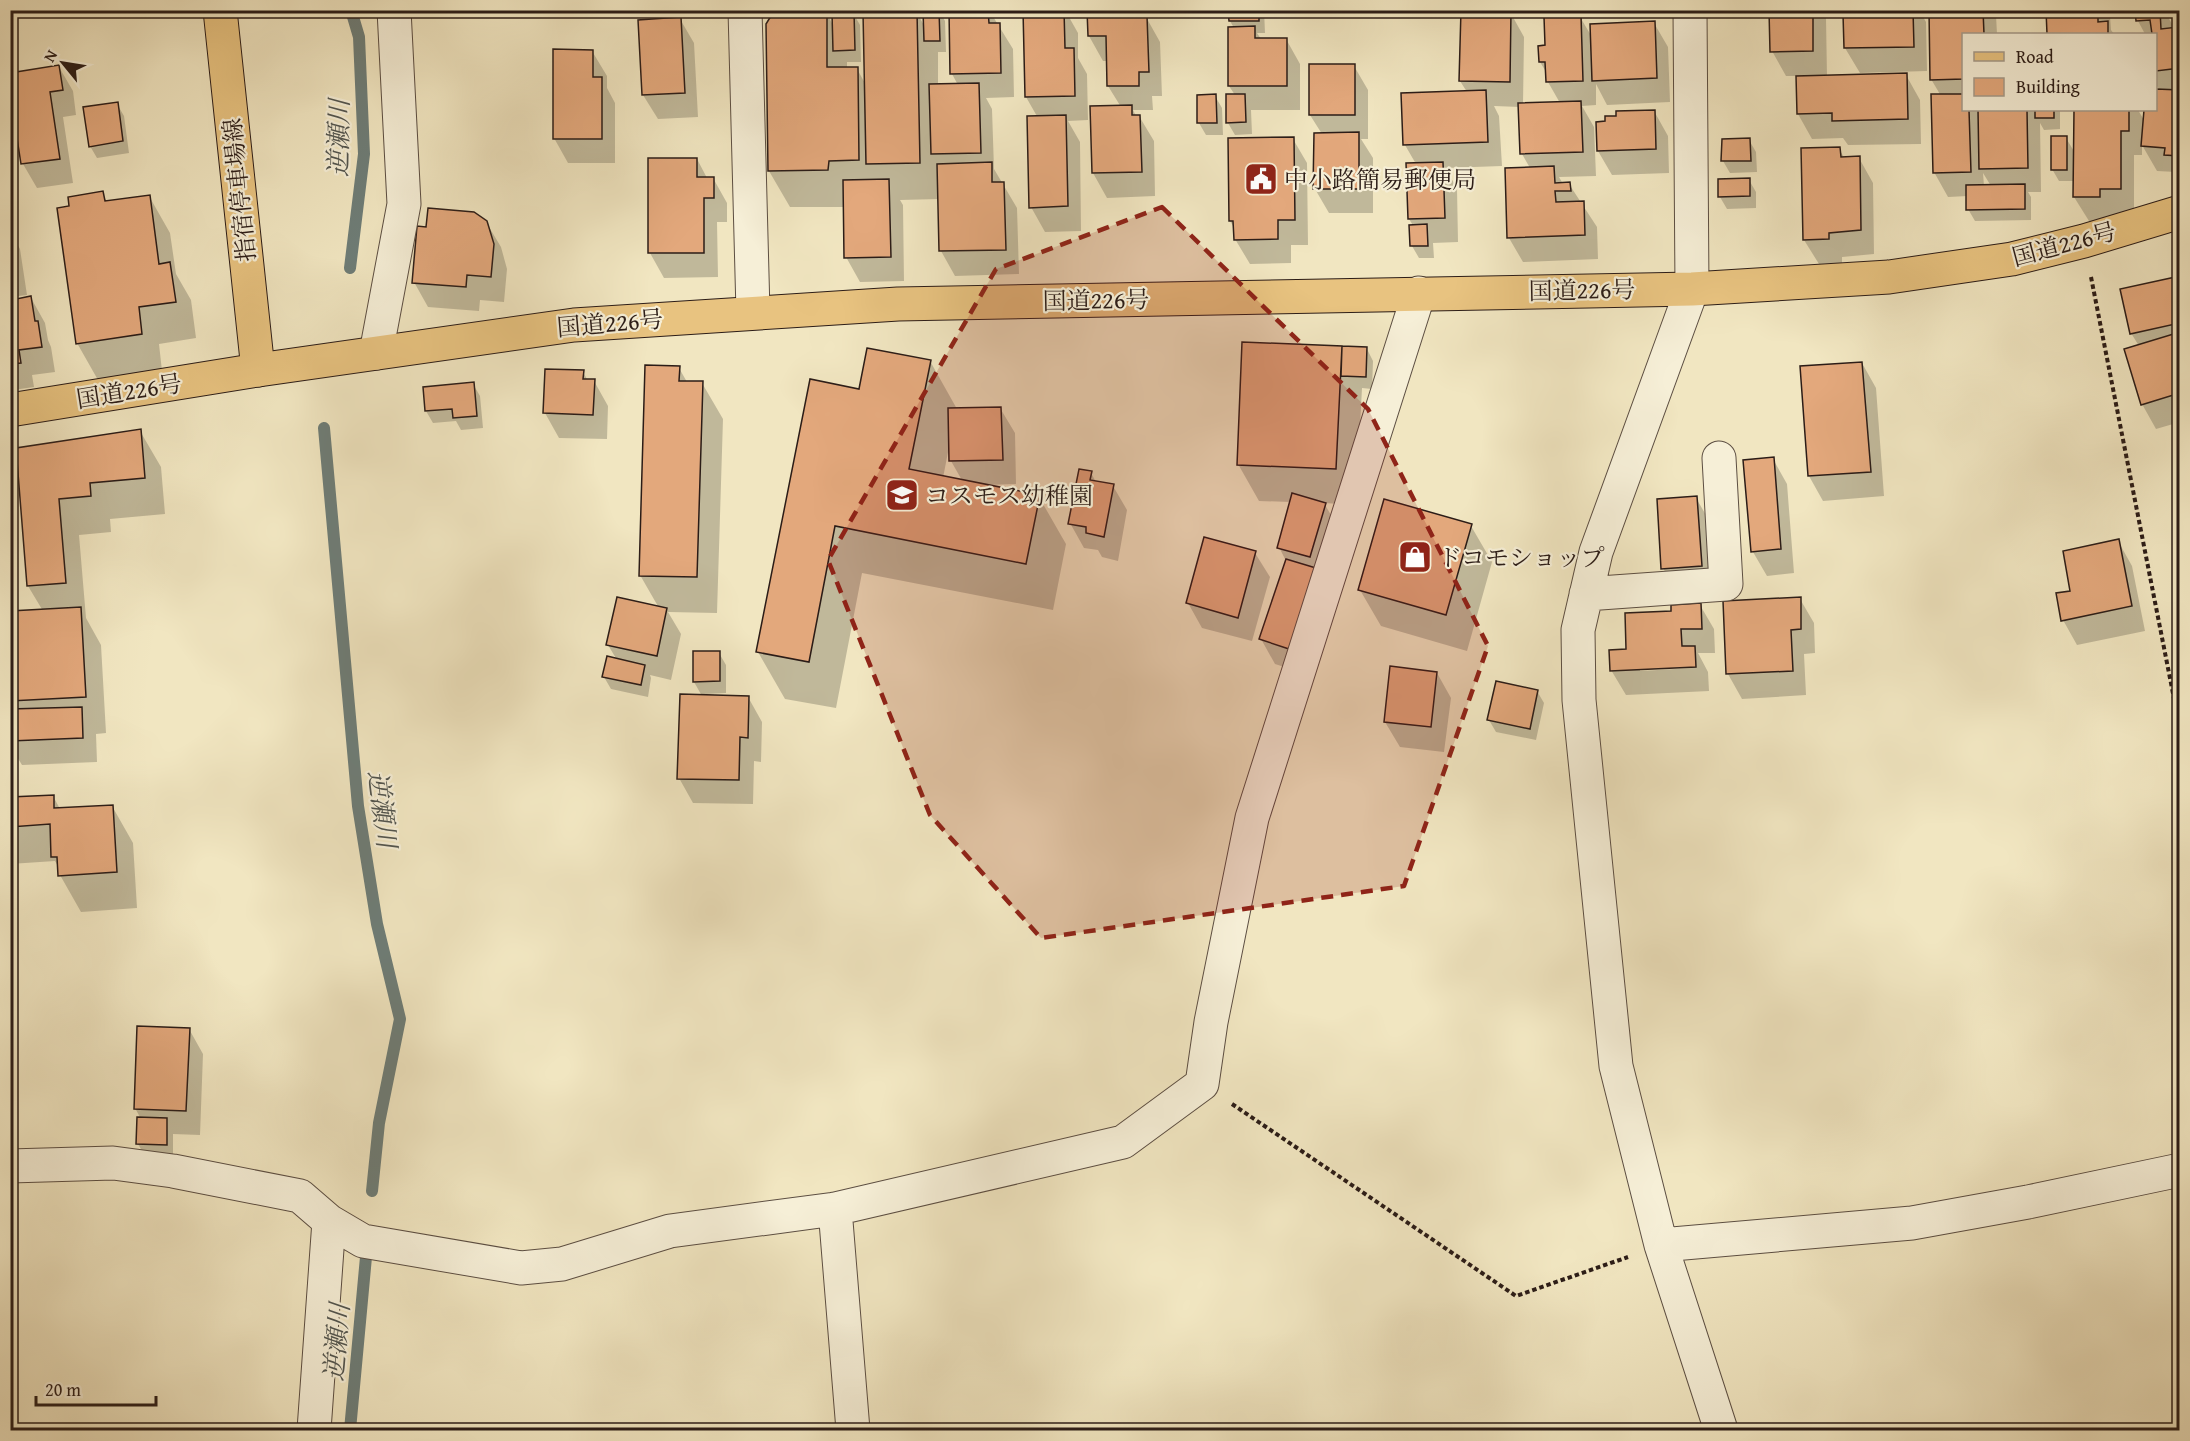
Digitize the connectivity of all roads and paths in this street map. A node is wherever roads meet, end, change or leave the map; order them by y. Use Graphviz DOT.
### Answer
graph roads {
  1 [pos="220,10"];
  2 [pos="394,10"];
  3 [pos="745,10"];
  4 [pos="1690,10"];
  5 [pos="2180,212"];
  6 [pos="2084,241"];
  7 [pos="1692,289"];
  8 [pos="1419,293"];
  9 [pos="753,312"];
  10 [pos="376,352"];
  11 [pos="258,370"];
  12 [pos="10,410"];
  13 [pos="1719,458"];
  14 [pos="1587,594"];
  15 [pos="2180,729"];
  16 [pos="1202,1084"];
  17 [pos="10,1166"];
  18 [pos="2180,1170"];
  19 [pos="835,1209"];
  20 [pos="329,1221"];
  21 [pos="1661,1245"];
  22 [pos="314,1431"];
  23 [pos="852,1431"];
  24 [pos="1721,1431"];
  1 -- 11 [label="main road, 指宿停車場線"];
  2 -- 10 [label="street"];
  3 -- 9 [label="street"];
  4 -- 7 [label="street"];
  5 -- 6 [label="main road, 国道226号"];
  6 -- 7 [label="main road, 国道226号"];
  6 -- 15 [label="path"];
  7 -- 8 [label="main road, 国道226号"];
  7 -- 14 [label="street"];
  8 -- 9 [label="main road, 国道226号"];
  8 -- 16 [label="street"];
  9 -- 10 [label="main road, 国道226号"];
  10 -- 11 [label="main road, 国道226号"];
  11 -- 12 [label="main road, 国道226号"];
  13 -- 14 [label="street"];
  14 -- 21 [label="street"];
  16 -- 19 [label="street"];
  16 -- 21 [label="path"];
  17 -- 20 [label="street"];
  18 -- 21 [label="street"];
  19 -- 20 [label="street"];
  19 -- 23 [label="street"];
  20 -- 22 [label="street"];
  21 -- 24 [label="street"];
}
